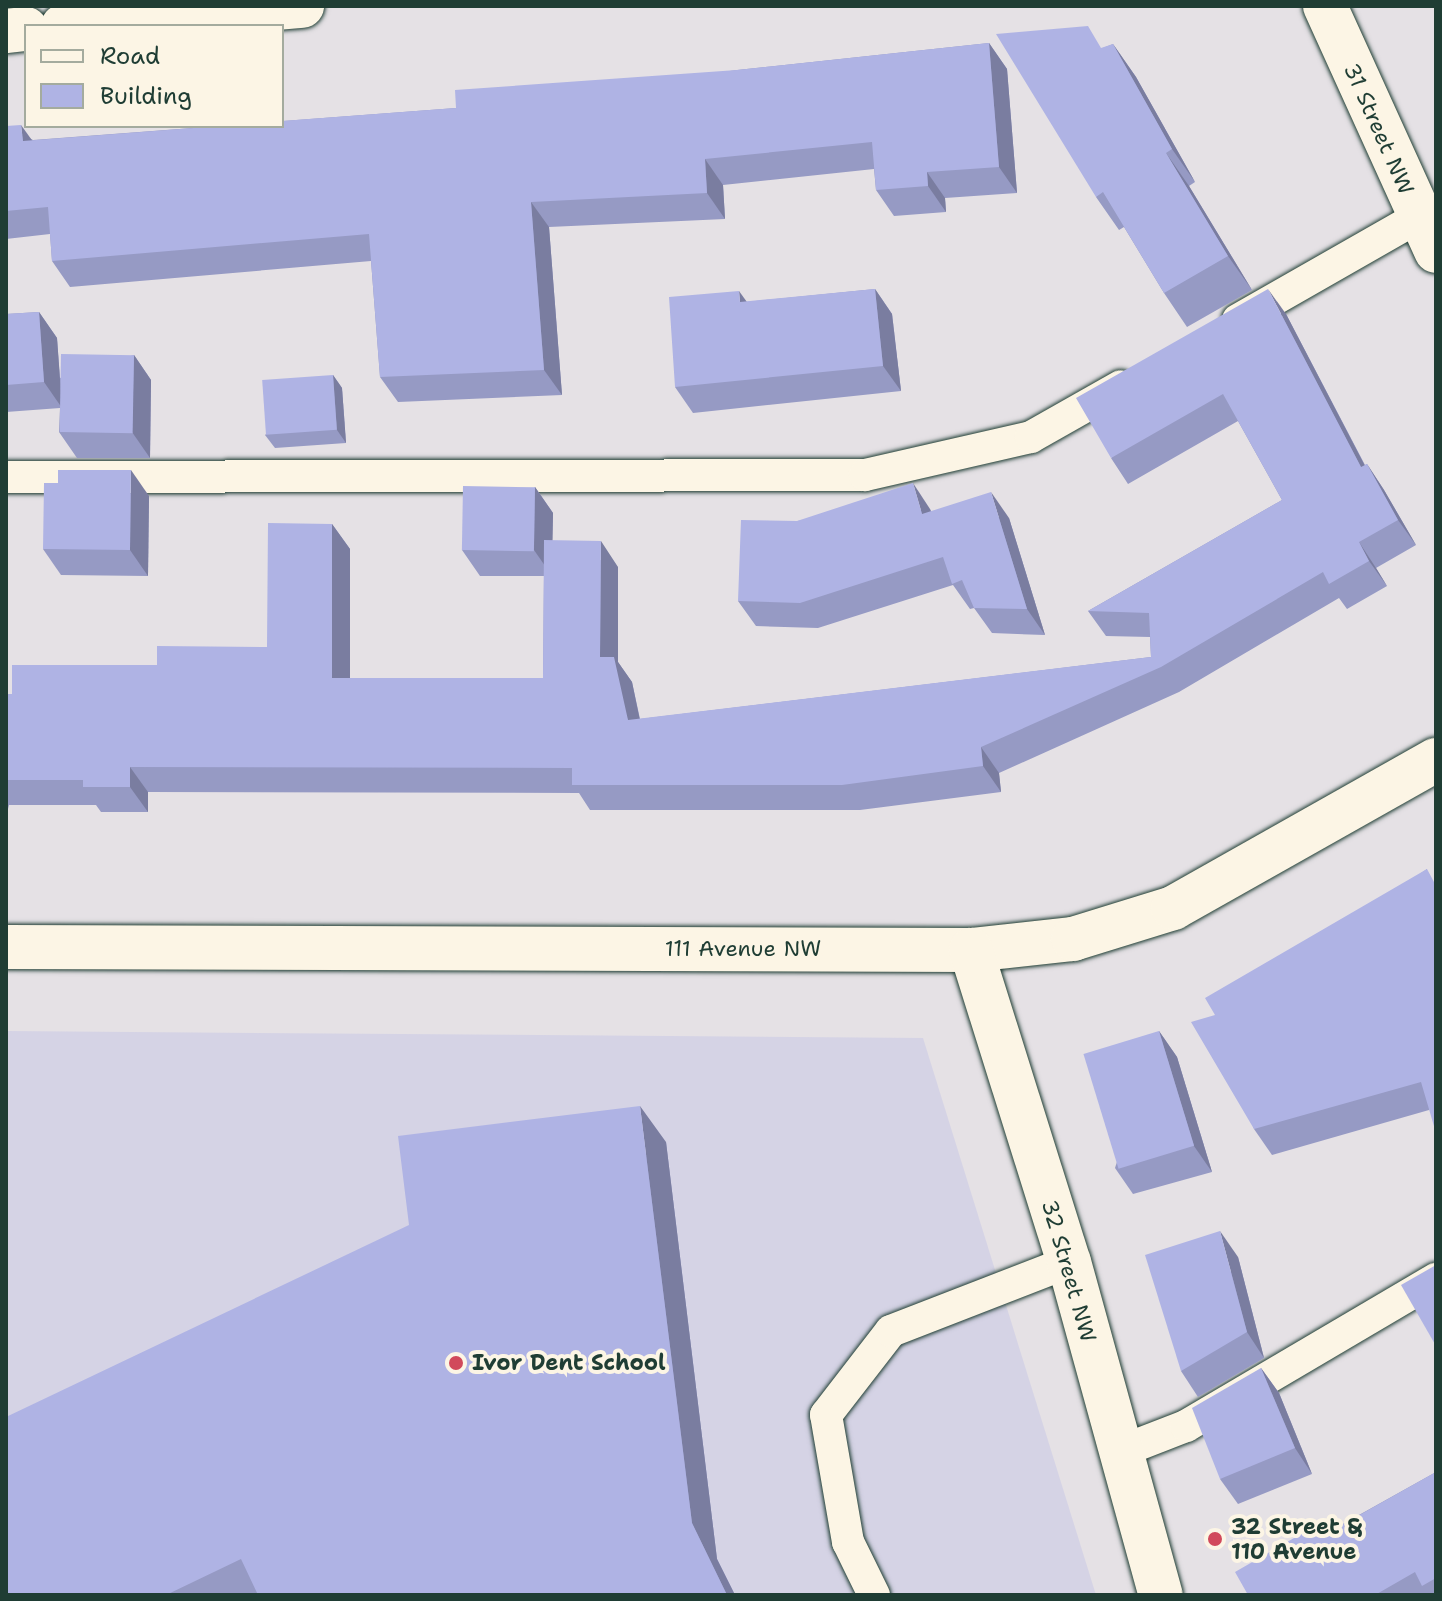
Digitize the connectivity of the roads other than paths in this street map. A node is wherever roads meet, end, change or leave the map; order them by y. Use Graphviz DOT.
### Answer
graph roads {
  1 [pos="302,6"];
  2 [pos="1325,6"];
  3 [pos="87,24"];
  4 [pos="1427,234"];
  5 [pos="1211,335"];
  6 [pos="1155,367"];
  7 [pos="6,477"];
  8 [pos="1436,760"];
  9 [pos="6,947"];
  10 [pos="971,950"];
  11 [pos="1069,1262"];
  12 [pos="1436,1279"];
  13 [pos="1119,1452"];
  14 [pos="874,1595"];
  15 [pos="1161,1595"];
  1 -- 3 [label="street"];
  2 -- 4 [label="street, 31 Street NW"];
  4 -- 5 [label="lane"];
  6 -- 7 [label="lane"];
  8 -- 10 [label="street, 111 Avenue NW"];
  9 -- 10 [label="street, 111 Avenue NW"];
  10 -- 11 [label="street, 32 Street NW"];
  11 -- 13 [label="street, 32 Street NW"];
  11 -- 14 [label="lane"];
  12 -- 13 [label="lane"];
  13 -- 15 [label="street, 32 Street NW"];
}
